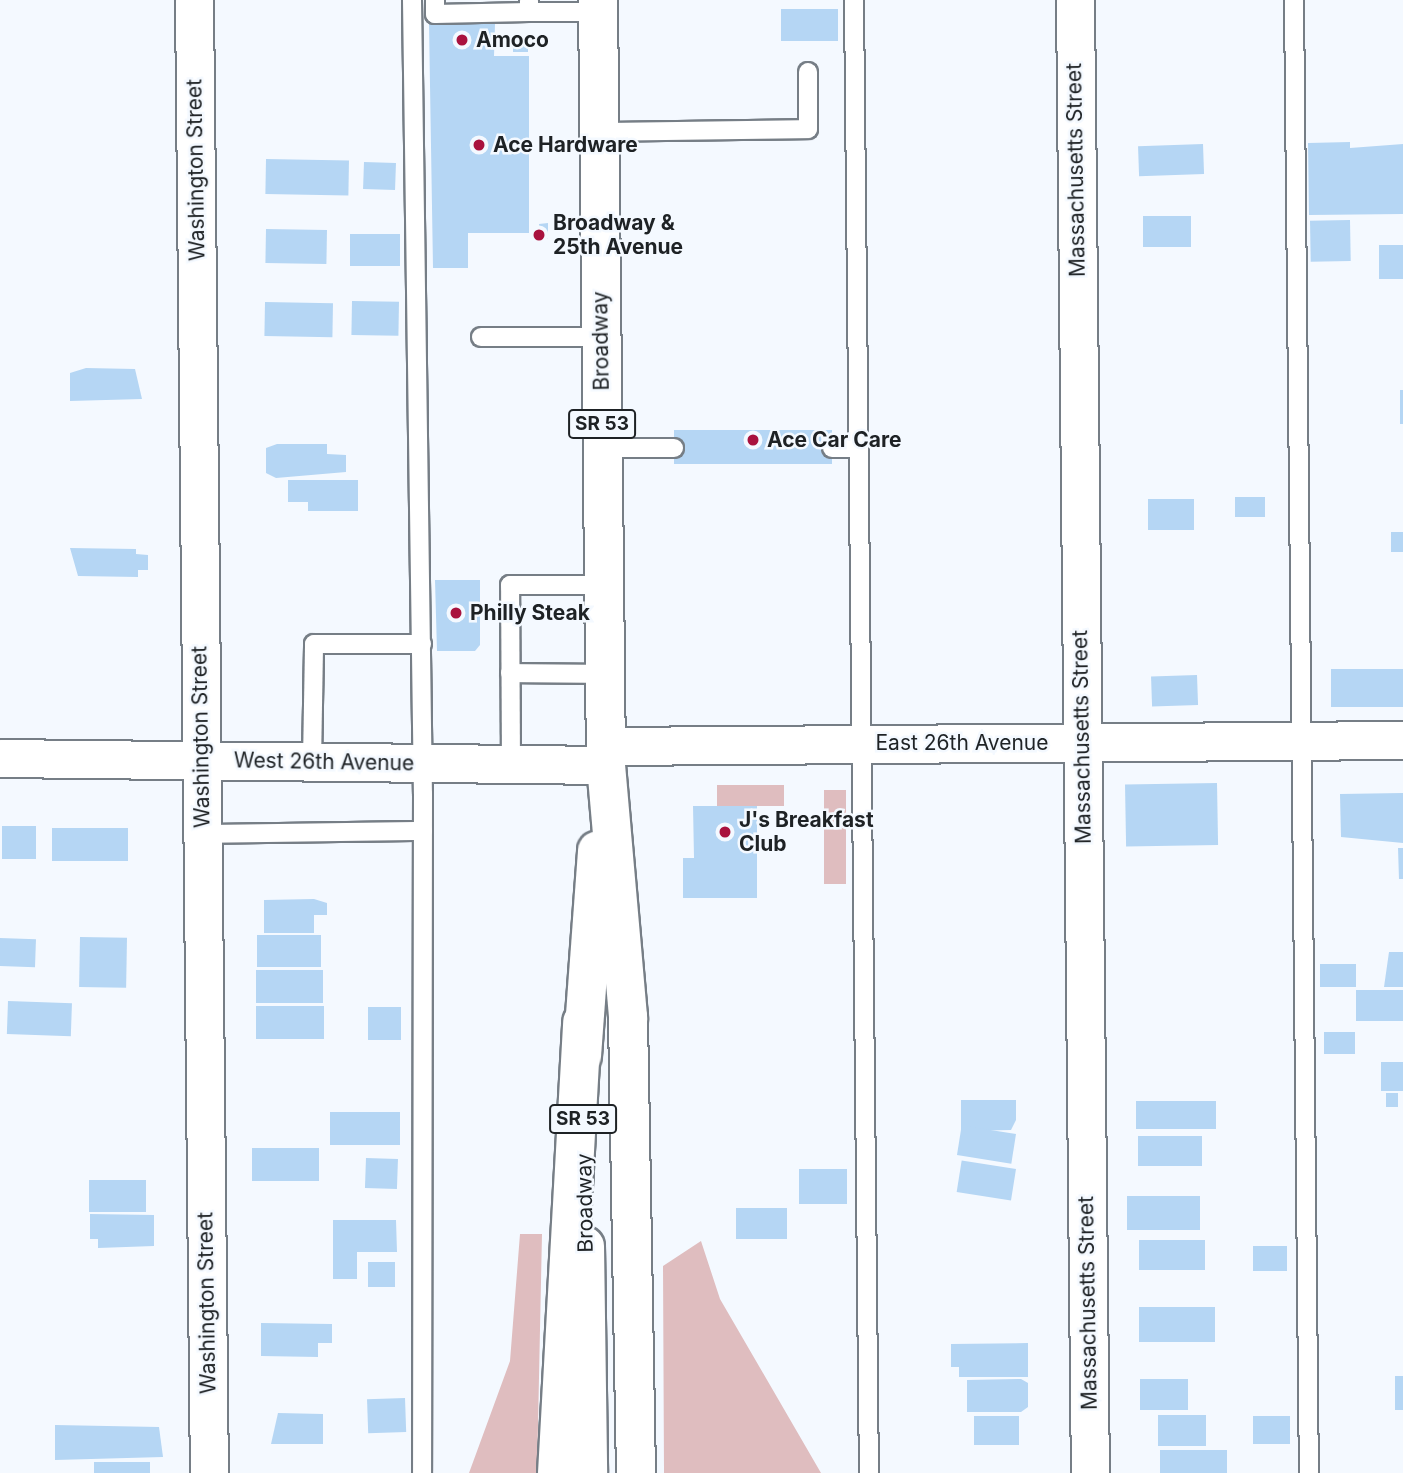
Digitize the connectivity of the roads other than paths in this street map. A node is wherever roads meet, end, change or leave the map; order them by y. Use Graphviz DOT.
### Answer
graph roads {
  1 [pos="194,0"];
  2 [pos="412,0"];
  3 [pos="435,0"];
  4 [pos="854,0"];
  5 [pos="1075,0"];
  6 [pos="1294,0"];
  7 [pos="529,6"];
  8 [pos="598,6"];
  9 [pos="808,72"];
  10 [pos="599,132"];
  11 [pos="481,337"];
  12 [pos="601,337"];
  13 [pos="603,448"];
  14 [pos="674,448"];
  15 [pos="832,448"];
  16 [pos="859,448"];
  17 [pos="604,585"];
  18 [pos="422,644"];
  19 [pos="510,673"];
  20 [pos="605,674"];
  21 [pos="1302,740"];
  22 [pos="1403,740"];
  23 [pos="1082,742"];
  24 [pos="862,744"];
  25 [pos="606,756"];
  26 [pos="0,758"];
  27 [pos="201,761"];
  28 [pos="312,762"];
  29 [pos="423,763"];
  30 [pos="511,764"];
  31 [pos="423,831"];
  32 [pos="202,834"];
  33 [pos="582,1022"];
  34 [pos="209,1473"];
  35 [pos="422,1473"];
  36 [pos="557,1473"];
  37 [pos="589,1473"];
  38 [pos="636,1473"];
  39 [pos="869,1473"];
  40 [pos="1090,1473"];
  41 [pos="1309,1473"];
  1 -- 27 [label="street, Washington Street"];
  2 -- 18 [label="lane"];
  3 -- 7 [label="lane"];
  4 -- 16 [label="lane"];
  5 -- 23 [label="street, Massachusetts Street"];
  6 -- 21 [label="lane"];
  7 -- 8 [label="lane"];
  8 -- 10 [label="main road, Broadway / SR 53"];
  9 -- 10 [label="lane"];
  10 -- 12 [label="main road, Broadway / SR 53"];
  11 -- 12 [label="lane"];
  12 -- 13 [label="main road, Broadway / SR 53"];
  13 -- 14 [label="lane"];
  13 -- 17 [label="main road, Broadway / SR 53"];
  15 -- 16 [label="lane"];
  16 -- 24 [label="lane"];
  17 -- 19 [label="lane"];
  17 -- 20 [label="main road, Broadway / SR 53"];
  18 -- 28 [label="lane"];
  18 -- 29 [label="lane"];
  19 -- 20 [label="lane"];
  19 -- 30 [label="lane"];
  20 -- 25 [label="main road, Broadway / SR 53"];
  21 -- 22 [label="street, East 26th Avenue"];
  21 -- 23 [label="street, East 26th Avenue"];
  21 -- 41 [label="lane"];
  23 -- 24 [label="street, East 26th Avenue"];
  23 -- 40 [label="street, Massachusetts Street"];
  24 -- 25 [label="street, East 26th Avenue"];
  24 -- 39 [label="lane"];
  25 -- 30 [label="street, West 26th Avenue"];
  25 -- 33 [label="main road, Broadway / SR 53"];
  25 -- 38 [label="main road, Broadway / SR 53"];
  26 -- 27 [label="street, West 26th Avenue"];
  27 -- 28 [label="street, West 26th Avenue"];
  27 -- 32 [label="street, Washington Street"];
  28 -- 29 [label="street, West 26th Avenue"];
  29 -- 30 [label="street, West 26th Avenue"];
  29 -- 31 [label="lane"];
  31 -- 32 [label="lane"];
  31 -- 35 [label="lane"];
  32 -- 34 [label="street, Washington Street"];
  33 -- 36 [label="main road"];
  33 -- 37 [label="main road, Broadway / SR 53"];
}
